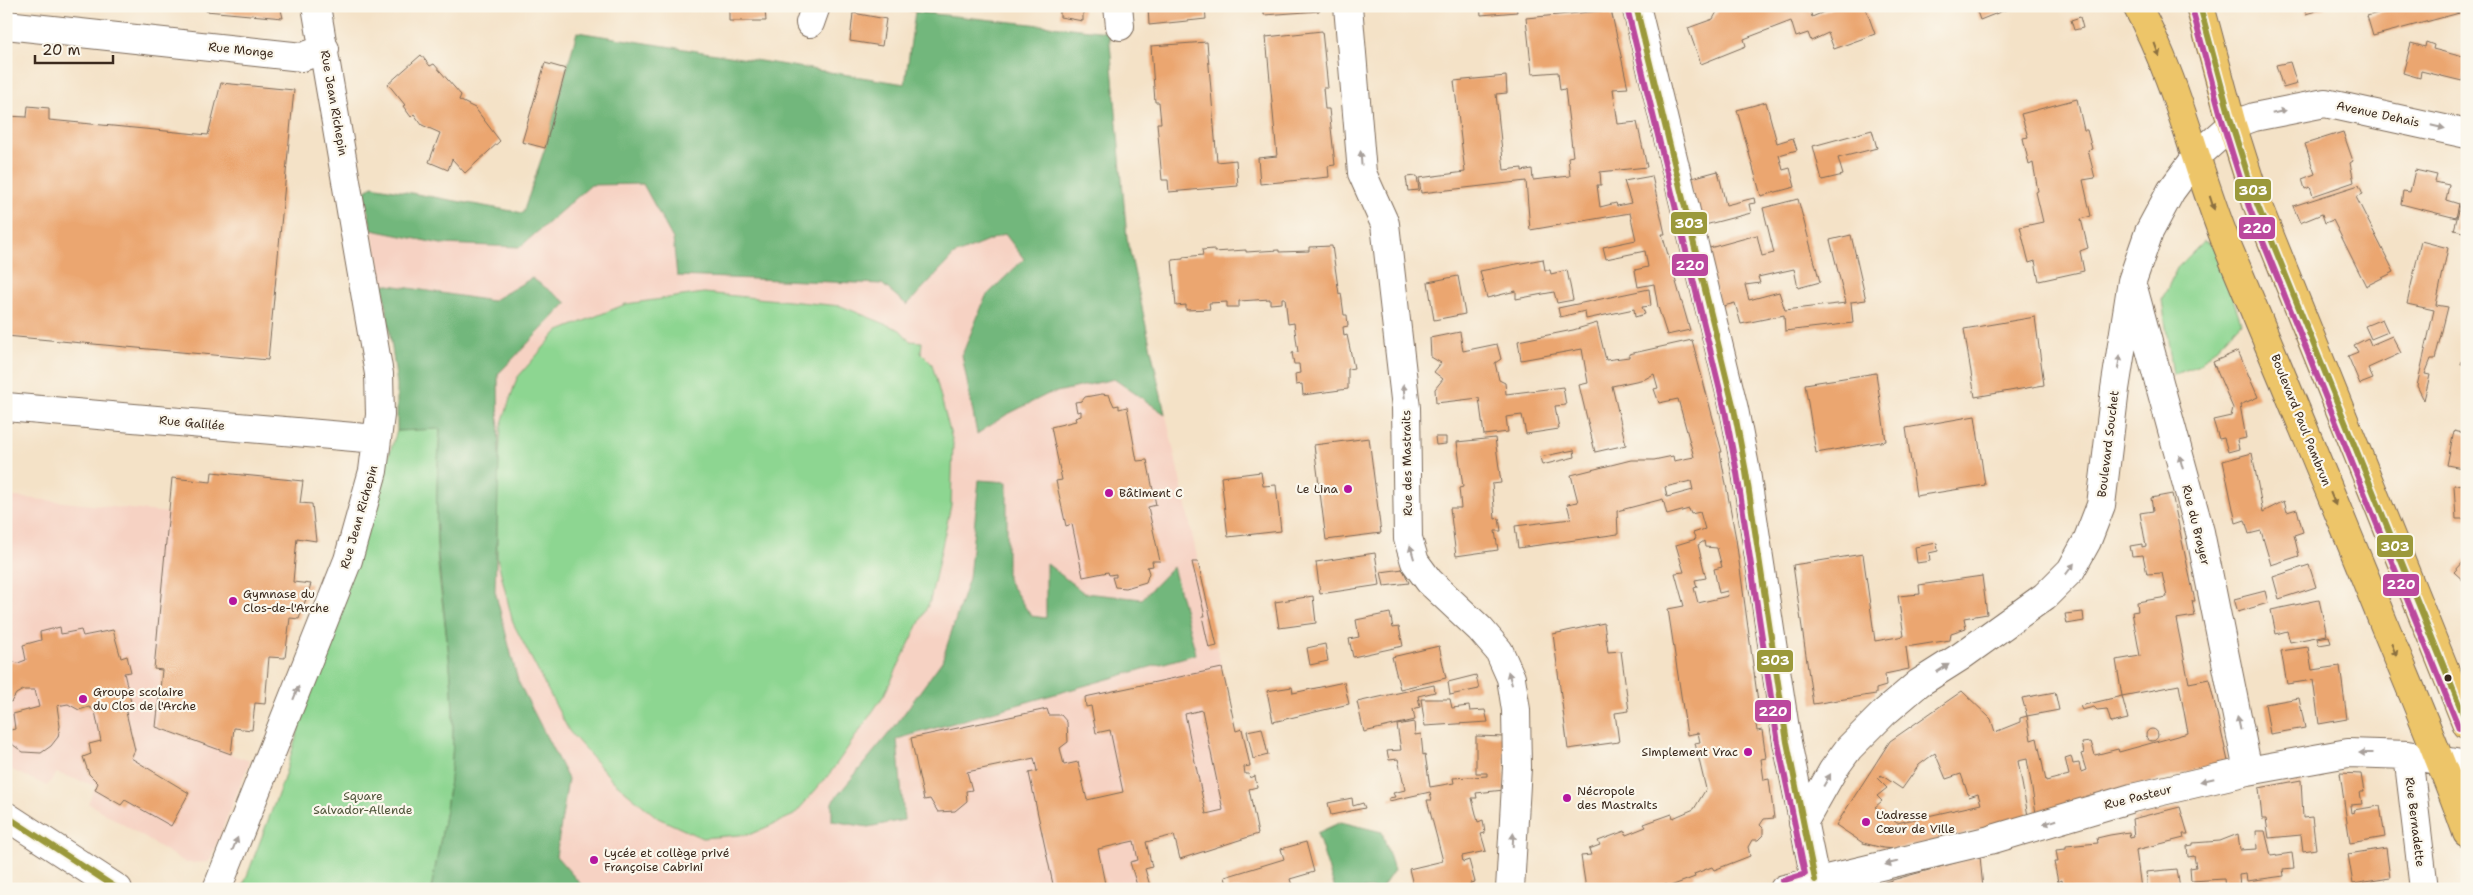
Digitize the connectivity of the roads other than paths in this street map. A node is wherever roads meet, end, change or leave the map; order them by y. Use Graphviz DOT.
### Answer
graph roads {
  1 [pos="316,6"];
  2 [pos="1348,6"];
  3 [pos="1636,6"];
  4 [pos="2137,6"];
  5 [pos="2200,6"];
  6 [pos="6,25"];
  7 [pos="325,49"];
  8 [pos="2232,126"];
  9 [pos="2467,134"];
  10 [pos="2197,156"];
  11 [pos="2132,281"];
  12 [pos="6,406"];
  13 [pos="377,439"];
  14 [pos="2467,725"];
  15 [pos="2408,755"];
  16 [pos="2440,761"];
  17 [pos="2467,766"];
  18 [pos="2248,771"];
  19 [pos="6,816"];
  20 [pos="1803,823"];
  21 [pos="2467,834"];
  22 [pos="1816,885"];
  23 [pos="118,889"];
  24 [pos="217,889"];
  25 [pos="1510,889"];
  26 [pos="1784,889"];
  27 [pos="2424,889"];
  1 -- 7 [label="street, Rue Jean Richepin"];
  25 -- 2 [label="street, Rue des Mastraits, one-way"];
  3 -- 20 [label="street"];
  4 -- 10 [label="main road, Boulevard Paul Pambrun, one-way"];
  5 -- 8 [label="main road"];
  6 -- 7 [label="street, Rue Monge"];
  7 -- 13 [label="street, Rue Jean Richepin"];
  8 -- 9 [label="street, Avenue Dehais, one-way"];
  8 -- 10 [label="street, Boulevard Souchet"];
  8 -- 14 [label="main road"];
  10 -- 11 [label="street, Boulevard Souchet"];
  10 -- 16 [label="main road, Boulevard Paul Pambrun, one-way"];
  18 -- 11 [label="street, Rue du Brayer, one-way"];
  20 -- 11 [label="street, Boulevard Souchet, one-way"];
  12 -- 13 [label="street, Rue Galilée"];
  24 -- 13 [label="street, Rue Jean Richepin, one-way"];
  15 -- 16 [label="street, Rue Pasteur"];
  15 -- 18 [label="street, Rue Pasteur, one-way"];
  15 -- 27 [label="street, Rue Bernadette"];
  16 -- 17 [label="street, Rue Pasteur"];
  16 -- 21 [label="main road, Boulevard Paul Pambrun"];
  18 -- 22 [label="street, Rue Pasteur, one-way"];
  19 -- 23 [label="street"];
  20 -- 22 [label="street"];
  22 -- 26 [label="street, Rue Pasteur"];
}
